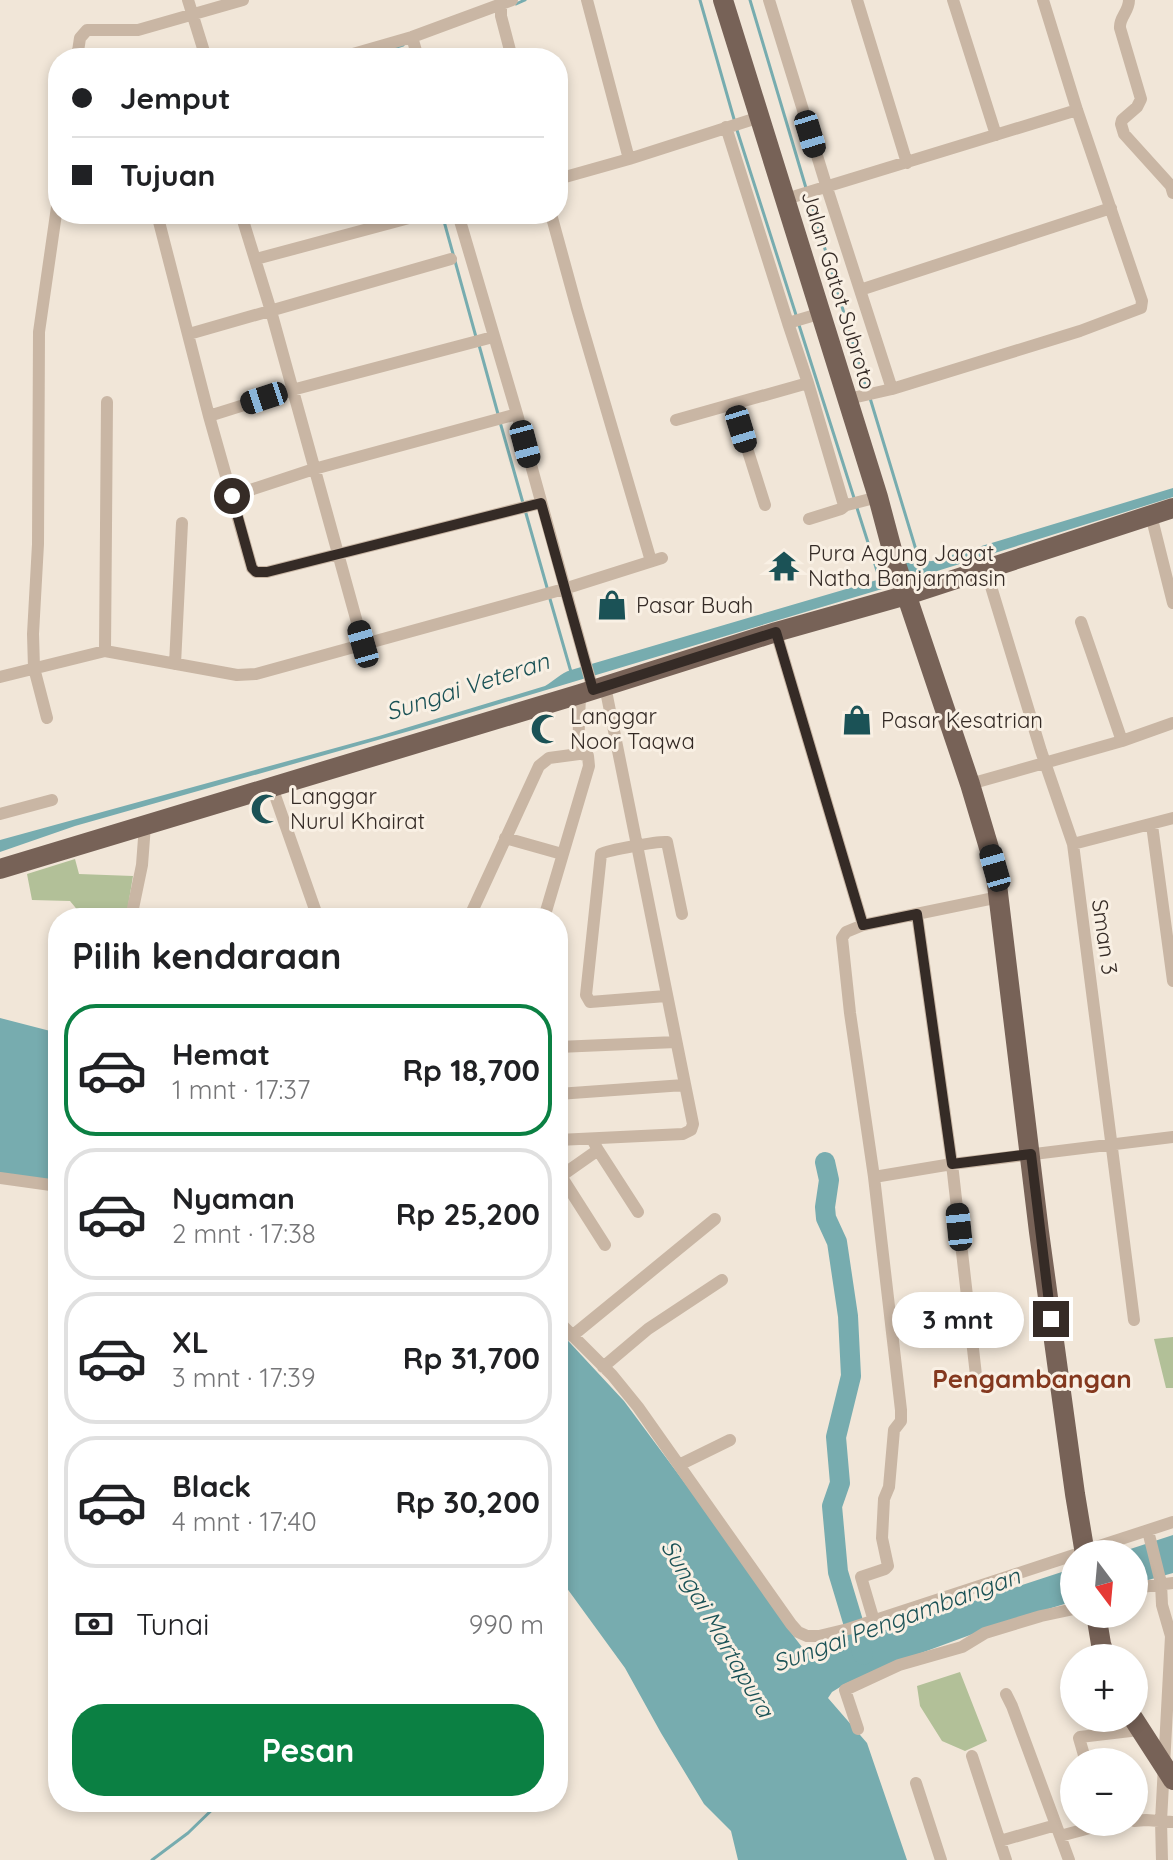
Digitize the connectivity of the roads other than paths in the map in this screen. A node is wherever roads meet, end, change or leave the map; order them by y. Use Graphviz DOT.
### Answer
graph roads {
  1 [pos="188,0"];
  2 [pos="243,0"];
  3 [pos="587,0"];
  4 [pos="723,0"];
  5 [pos="769,0"];
  6 [pos="857,0"];
  7 [pos="953,0"];
  8 [pos="1043,0"];
  9 [pos="1129,0"];
  10 [pos="503,6"];
  11 [pos="193,16"];
  12 [pos="413,40"];
  13 [pos="78,48"];
  14 [pos="203,48"];
  15 [pos="380,48"];
  16 [pos="415,48"];
  17 [pos="510,48"];
  18 [pos="1077,110"];
  19 [pos="740,123"];
  20 [pos="996,135"];
  21 [pos="629,159"];
  22 [pos="907,163"];
  23 [pos="568,176"];
  24 [pos="1172,189"];
  25 [pos="821,190"];
  26 [pos="793,197"];
  27 [pos="1111,208"];
  28 [pos="55,224"];
  29 [pos="160,224"];
  30 [pos="244,224"];
  31 [pos="387,224"];
  32 [pos="460,224"];
  33 [pos="554,224"];
  34 [pos="256,259"];
  35 [pos="451,259"];
  36 [pos="860,290"];
  37 [pos="271,311"];
  38 [pos="802,319"];
  39 [pos="189,334"];
  40 [pos="484,340"];
  41 [pos="808,383"];
  42 [pos="892,389"];
  43 [pos="292,390"];
  44 [pos="853,398"];
  45 [pos="107,402"];
  46 [pos="733,404"];
  47 [pos="209,416"];
  48 [pos="505,417"];
  49 [pos="676,420"];
  50 [pos="314,469"];
  51 [pos="232,496"];
  52 [pos="859,502"];
  53 [pos="765,505"];
  54 [pos="530,506"];
  55 [pos="1173,508"];
  56 [pos="1151,515"];
  57 [pos="809,519"];
  58 [pos="182,523"];
  59 [pos="337,555"];
  60 [pos="986,570"];
  61 [pos="901,579"];
  62 [pos="559,591"];
  63 [pos="1173,603"];
  64 [pos="1081,622"];
  65 [pos="776,632"];
  66 [pos="363,644"];
  67 [pos="105,651"];
  68 [pos="175,664"];
  69 [pos="34,668"];
  70 [pos="0,677"];
  71 [pos="592,687"];
  72 [pos="47,718"];
  73 [pos="1173,723"];
  74 [pos="1122,741"];
  75 [pos="579,754"];
  76 [pos="1045,764"];
  77 [pos="970,784"];
  78 [pos="272,787"];
  79 [pos="52,800"];
  80 [pos="0,814"];
  81 [pos="1173,818"];
  82 [pos="145,825"];
  83 [pos="1152,825"];
  84 [pos="505,838"];
  85 [pos="1073,844"];
  86 [pos="637,847"];
  87 [pos="562,854"];
  88 [pos="0,869"];
  89 [pos="999,897"];
  90 [pos="133,908"];
  91 [pos="314,908"];
  92 [pos="474,908"];
  93 [pos="547,908"];
  94 [pos="682,914"];
  95 [pos="917,914"];
  96 [pos="863,925"];
  97 [pos="1173,981"];
  98 [pos="666,996"];
  99 [pos="676,1042"];
  100 [pos="568,1047"];
  101 [pos="684,1085"];
  102 [pos="568,1093"];
  103 [pos="1173,1137"];
  104 [pos="568,1141"];
  105 [pos="595,1144"];
  106 [pos="1112,1144"];
  107 [pos="1031,1154"];
  108 [pos="952,1164"];
  109 [pos="568,1167"];
  110 [pos="874,1177"];
  111 [pos="0,1178"];
  112 [pos="48,1185"];
  113 [pos="568,1187"];
  114 [pos="638,1212"];
  115 [pos="715,1219"];
  116 [pos="605,1245"];
  117 [pos="722,1280"];
  118 [pos="1134,1320"];
  119 [pos="568,1332"];
  120 [pos="572,1336"];
  121 [pos="603,1367"];
  122 [pos="977,1384"];
  123 [pos="730,1440"];
  124 [pos="679,1465"];
  125 [pos="1173,1522"];
  126 [pos="1149,1536"];
  127 [pos="1078,1540"];
  128 [pos="1133,1540"];
  129 [pos="1060,1560"];
  130 [pos="1165,1581"];
  131 [pos="1060,1612"];
  132 [pos="874,1621"];
  133 [pos="1006,1694"];
  134 [pos="853,1714"];
  135 [pos="840,1719"];
  136 [pos="858,1729"];
  137 [pos="1102,1732"];
  138 [pos="1141,1732"];
  139 [pos="1082,1748"];
  140 [pos="972,1756"];
  141 [pos="1169,1774"];
  142 [pos="916,1783"];
  143 [pos="1167,1822"];
  144 [pos="1058,1830"];
  145 [pos="1000,1841"];
  146 [pos="941,1860"];
  147 [pos="1006,1860"];
  148 [pos="1069,1860"];
  149 [pos="1162,1860"];
  1 -- 11 [label="street"];
  2 -- 11 [label="street"];
  3 -- 21 [label="street"];
  4 -- 19 [label="main road, Jalan Gatot Subroto"];
  5 -- 25 [label="street"];
  6 -- 22 [label="street"];
  7 -- 20 [label="street"];
  8 -- 18 [label="street"];
  9 -- 24 [label="street"];
  10 -- 12 [label="street"];
  10 -- 17 [label="street"];
  11 -- 13 [label="street"];
  11 -- 14 [label="street"];
  12 -- 15 [label="street"];
  12 -- 16 [label="street"];
  18 -- 20 [label="street"];
  18 -- 27 [label="street"];
  19 -- 21 [label="street"];
  19 -- 26 [label="main road, Jalan Gatot Subroto"];
  19 -- 38 [label="street"];
  20 -- 22 [label="street"];
  21 -- 23 [label="street"];
  22 -- 25 [label="street"];
  25 -- 26 [label="street"];
  25 -- 36 [label="street"];
  26 -- 38 [label="main road, Jalan Gatot Subroto"];
  27 -- 36 [label="street"];
  27 -- 42 [label="street"];
  28 -- 69 [label="street"];
  29 -- 39 [label="street"];
  30 -- 34 [label="street"];
  31 -- 34 [label="street"];
  32 -- 40 [label="street"];
  33 -- 62 [label="street"];
  34 -- 37 [label="street"];
  35 -- 37 [label="street"];
  36 -- 42 [label="street"];
  37 -- 39 [label="street"];
  37 -- 43 [label="street"];
  38 -- 41 [label="street"];
  38 -- 44 [label="main road, Jalan Gatot Subroto"];
  39 -- 47 [label="street"];
  40 -- 43 [label="street"];
  40 -- 48 [label="street"];
  41 -- 46 [label="street"];
  41 -- 52 [label="street"];
  42 -- 44 [label="street"];
  43 -- 47 [label="street"];
  43 -- 50 [label="street"];
  44 -- 52 [label="main road, Jalan Gatot Subroto"];
  45 -- 67 [label="street"];
  46 -- 49 [label="street"];
  46 -- 53 [label="street"];
  47 -- 51 [label="street"];
  48 -- 50 [label="street"];
  48 -- 54 [label="street"];
  50 -- 51 [label="street"];
  50 -- 59 [label="street"];
  51 -- 59 [label="street"];
  52 -- 57 [label="street"];
  52 -- 61 [label="main road, Jalan Gatot Subroto"];
  54 -- 59 [label="street"];
  54 -- 62 [label="street"];
  55 -- 56 [label="main road"];
  56 -- 60 [label="main road"];
  56 -- 63 [label="street"];
  58 -- 68 [label="street"];
  59 -- 66 [label="street"];
  60 -- 61 [label="main road"];
  60 -- 76 [label="street, Sman 3"];
  61 -- 65 [label="main road"];
  61 -- 77 [label="main road, Jalan Gatot Subroto"];
  62 -- 66 [label="street"];
  62 -- 71 [label="street"];
  64 -- 74 [label="street"];
  65 -- 71 [label="main road"];
  65 -- 96 [label="street"];
  66 -- 68 [label="street"];
  67 -- 68 [label="street"];
  67 -- 69 [label="street"];
  69 -- 70 [label="street"];
  69 -- 72 [label="street"];
  71 -- 75 [label="street"];
  71 -- 78 [label="main road"];
  71 -- 86 [label="street"];
  73 -- 74 [label="street"];
  74 -- 76 [label="street"];
  75 -- 84 [label="street"];
  75 -- 87 [label="street"];
  76 -- 77 [label="street"];
  76 -- 85 [label="street, Sman 3"];
  77 -- 89 [label="main road, Jalan Gatot Subroto"];
  78 -- 82 [label="main road"];
  78 -- 91 [label="street"];
  79 -- 80 [label="street"];
  81 -- 83 [label="street"];
  82 -- 88 [label="main road"];
  82 -- 90 [label="street"];
  83 -- 85 [label="street"];
  83 -- 97 [label="street"];
  84 -- 87 [label="street"];
  84 -- 92 [label="street"];
  85 -- 106 [label="street, Sman 3"];
  86 -- 94 [label="street"];
  86 -- 98 [label="street"];
  86 -- 98 [label="street"];
  87 -- 93 [label="street"];
  89 -- 95 [label="street"];
  89 -- 107 [label="main road, Jalan Gatot Subroto"];
  95 -- 96 [label="street"];
  95 -- 108 [label="street"];
  96 -- 110 [label="street"];
  98 -- 99 [label="street"];
  99 -- 100 [label="street"];
  99 -- 101 [label="street"];
  101 -- 102 [label="street"];
  101 -- 105 [label="street"];
  103 -- 106 [label="street"];
  104 -- 105 [label="street"];
  105 -- 109 [label="street"];
  105 -- 114 [label="street"];
  106 -- 107 [label="street"];
  106 -- 118 [label="street, Sman 3"];
  107 -- 108 [label="street"];
  107 -- 127 [label="main road, Jalan Gatot Subroto"];
  108 -- 110 [label="street"];
  108 -- 122 [label="street"];
  110 -- 132 [label="street"];
  111 -- 112 [label="street"];
  113 -- 116 [label="street"];
  115 -- 120 [label="street"];
  117 -- 121 [label="street"];
  119 -- 120 [label="street"];
  120 -- 121 [label="street"];
  121 -- 124 [label="street"];
  123 -- 124 [label="street"];
  124 -- 132 [label="street"];
  125 -- 126 [label="street"];
  126 -- 128 [label="street"];
  126 -- 130 [label="street"];
  129 -- 132 [label="street"];
  130 -- 141 [label="street"];
  131 -- 134 [label="street"];
  133 -- 144 [label="street"];
  134 -- 135 [label="street"];
  134 -- 136 [label="street"];
  137 -- 139 [label="street"];
  138 -- 141 [label="main road"];
  140 -- 145 [label="street"];
  141 -- 143 [label="street"];
  142 -- 146 [label="street"];
  143 -- 149 [label="street"];
  144 -- 145 [label="street"];
  144 -- 148 [label="street"];
  145 -- 147 [label="street"];
}
